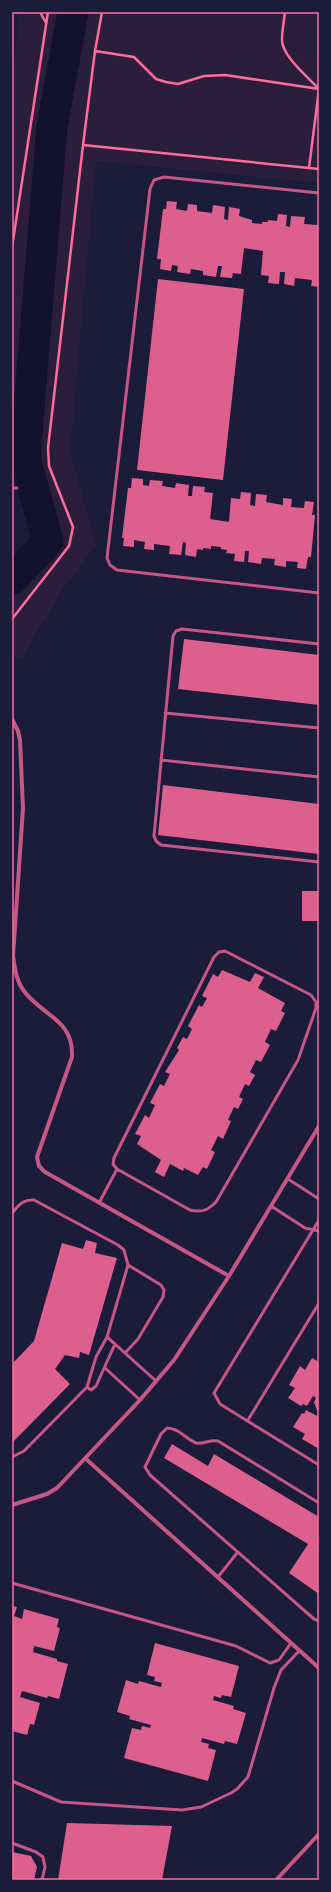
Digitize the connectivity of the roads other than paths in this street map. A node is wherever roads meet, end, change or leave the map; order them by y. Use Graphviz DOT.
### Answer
graph roads {
  1 [pos="319,193"];
  2 [pos="12,488"];
  3 [pos="17,488"];
  4 [pos="319,593"];
  5 [pos="319,644"];
  6 [pos="165,713"];
  7 [pos="12,720"];
  8 [pos="319,728"];
  9 [pos="161,760"];
  10 [pos="319,777"];
  11 [pos="319,862"];
  12 [pos="319,1126"];
  13 [pos="117,1169"];
  14 [pos="288,1179"];
  15 [pos="319,1199"];
  16 [pos="99,1203"];
  17 [pos="272,1206"];
  18 [pos="12,1213"];
  19 [pos="319,1220"];
  20 [pos="313,1230"];
  21 [pos="319,1231"];
  22 [pos="128,1265"];
  23 [pos="229,1276"];
  24 [pos="319,1303"];
  25 [pos="107,1337"];
  26 [pos="115,1344"];
  27 [pos="125,1353"];
  28 [pos="105,1368"];
  29 [pos="156,1381"];
  30 [pos="87,1387"];
  31 [pos="140,1400"];
  32 [pos="248,1420"];
  33 [pos="12,1457"];
  34 [pos="86,1459"];
  35 [pos="319,1465"];
  36 [pos="319,1503"];
  37 [pos="12,1505"];
  38 [pos="237,1553"];
  39 [pos="218,1577"];
  40 [pos="12,1583"];
  41 [pos="319,1621"];
  42 [pos="291,1643"];
  43 [pos="299,1650"];
  44 [pos="319,1668"];
  45 [pos="12,1781"];
  46 [pos="319,1834"];
  47 [pos="12,1843"];
  48 [pos="42,1880"];
  49 [pos="276,1880"];
  1 -- 4 [label="lane"];
  2 -- 3 [label="lane"];
  5 -- 6 [label="lane"];
  6 -- 8 [label="lane"];
  6 -- 9 [label="lane"];
  7 -- 16 [label="street"];
  9 -- 10 [label="lane"];
  9 -- 11 [label="lane"];
  12 -- 14 [label="street"];
  13 -- 13 [label="lane"];
  13 -- 16 [label="lane"];
  14 -- 15 [label="lane"];
  14 -- 17 [label="street"];
  16 -- 23 [label="street"];
  17 -- 20 [label="lane"];
  17 -- 23 [label="street"];
  18 -- 22 [label="lane"];
  19 -- 20 [label="lane"];
  20 -- 21 [label="lane"];
  20 -- 32 [label="lane"];
  22 -- 25 [label="lane"];
  22 -- 27 [label="lane"];
  23 -- 29 [label="street"];
  24 -- 32 [label="lane"];
  25 -- 26 [label="lane"];
  25 -- 30 [label="lane"];
  26 -- 27 [label="lane"];
  26 -- 28 [label="lane"];
  27 -- 29 [label="lane"];
  28 -- 30 [label="lane"];
  28 -- 31 [label="lane"];
  29 -- 31 [label="street"];
  30 -- 33 [label="lane"];
  31 -- 34 [label="street"];
  32 -- 35 [label="lane"];
  34 -- 37 [label="street"];
  34 -- 39 [label="street"];
  36 -- 38 [label="lane"];
  38 -- 39 [label="lane"];
  38 -- 41 [label="lane"];
  39 -- 42 [label="street"];
  40 -- 42 [label="lane"];
  42 -- 43 [label="street"];
  43 -- 44 [label="street"];
  43 -- 45 [label="lane"];
  46 -- 49 [label="street"];
  47 -- 48 [label="lane"];
}
